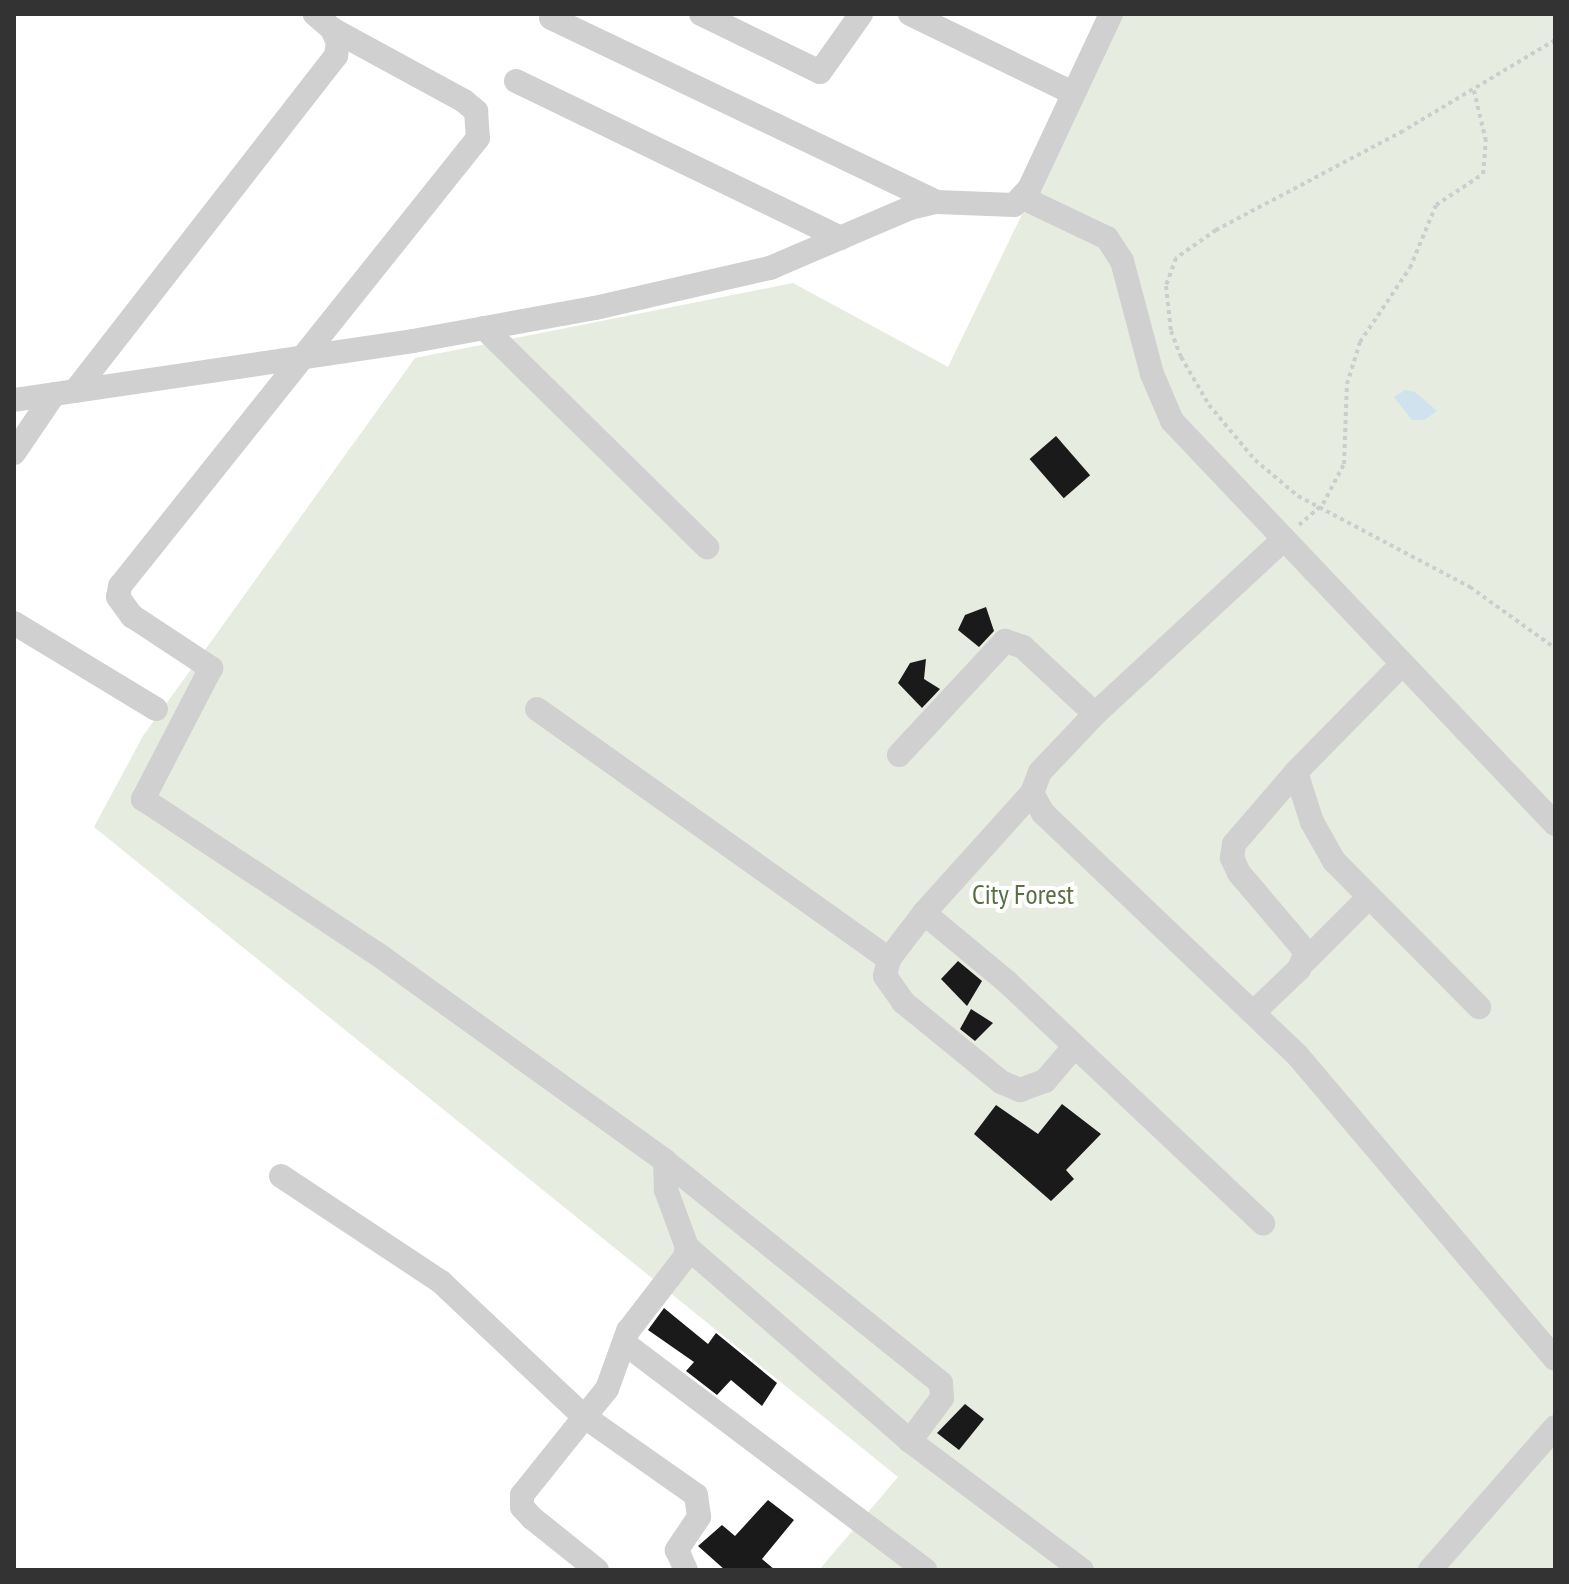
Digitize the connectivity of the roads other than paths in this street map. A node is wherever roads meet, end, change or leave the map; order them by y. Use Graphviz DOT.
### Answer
graph roads {
  1 [pos="701,14"];
  2 [pos="861,14"];
  3 [pos="910,14"];
  4 [pos="1110,14"];
  5 [pos="551,18"];
  6 [pos="324,22"];
  7 [pos="516,81"];
  8 [pos="1073,93"];
  9 [pos="1023,198"];
  10 [pos="936,202"];
  11 [pos="841,238"];
  12 [pos="484,328"];
  13 [pos="300,358"];
  14 [pos="65,392"];
  15 [pos="14,400"];
  16 [pos="14,453"];
  17 [pos="1290,533"];
  18 [pos="707,547"];
  19 [pos="14,623"];
  20 [pos="1401,665"];
  21 [pos="156,709"];
  22 [pos="537,709"];
  23 [pos="1095,714"];
  24 [pos="899,755"];
  25 [pos="1296,772"];
  26 [pos="1032,793"];
  27 [pos="1555,824"];
  28 [pos="1367,899"];
  29 [pos="924,913"];
  30 [pos="889,959"];
  31 [pos="1305,961"];
  32 [pos="1479,1007"];
  33 [pos="1254,1012"];
  34 [pos="1073,1048"];
  35 [pos="665,1161"];
  36 [pos="281,1176"];
  37 [pos="1263,1223"];
  38 [pos="687,1247"];
  39 [pos="624,1343"];
  40 [pos="1555,1359"];
  41 [pos="582,1415"];
  42 [pos="1555,1427"];
  43 [pos="910,1441"];
  44 [pos="597,1570"];
  45 [pos="686,1570"];
  46 [pos="925,1570"];
  47 [pos="1082,1570"];
  48 [pos="1430,1570"];
  1 -- 2 [label="street"];
  3 -- 8 [label="street"];
  4 -- 8 [label="street"];
  5 -- 10 [label="street"];
  6 -- 13 [label="street"];
  6 -- 14 [label="street"];
  7 -- 11 [label="street"];
  8 -- 9 [label="street"];
  9 -- 10 [label="street"];
  9 -- 17 [label="street"];
  10 -- 11 [label="street"];
  11 -- 12 [label="street"];
  12 -- 13 [label="street"];
  12 -- 18 [label="street"];
  13 -- 14 [label="street"];
  13 -- 35 [label="street"];
  14 -- 15 [label="street"];
  14 -- 16 [label="street"];
  17 -- 20 [label="street"];
  17 -- 23 [label="street"];
  19 -- 21 [label="street"];
  20 -- 25 [label="street"];
  20 -- 27 [label="street"];
  22 -- 30 [label="street"];
  23 -- 24 [label="street"];
  23 -- 26 [label="street"];
  25 -- 28 [label="street"];
  25 -- 31 [label="street"];
  26 -- 29 [label="street"];
  26 -- 33 [label="street"];
  28 -- 31 [label="street"];
  28 -- 32 [label="street"];
  29 -- 30 [label="street"];
  29 -- 34 [label="street"];
  30 -- 34 [label="street"];
  31 -- 33 [label="street"];
  33 -- 40 [label="street"];
  34 -- 37 [label="street"];
  35 -- 38 [label="street"];
  35 -- 43 [label="street"];
  36 -- 41 [label="street"];
  38 -- 39 [label="street"];
  38 -- 43 [label="street"];
  39 -- 41 [label="street"];
  39 -- 46 [label="street"];
  41 -- 44 [label="street"];
  41 -- 45 [label="street"];
  42 -- 48 [label="street"];
  43 -- 47 [label="street"];
}
